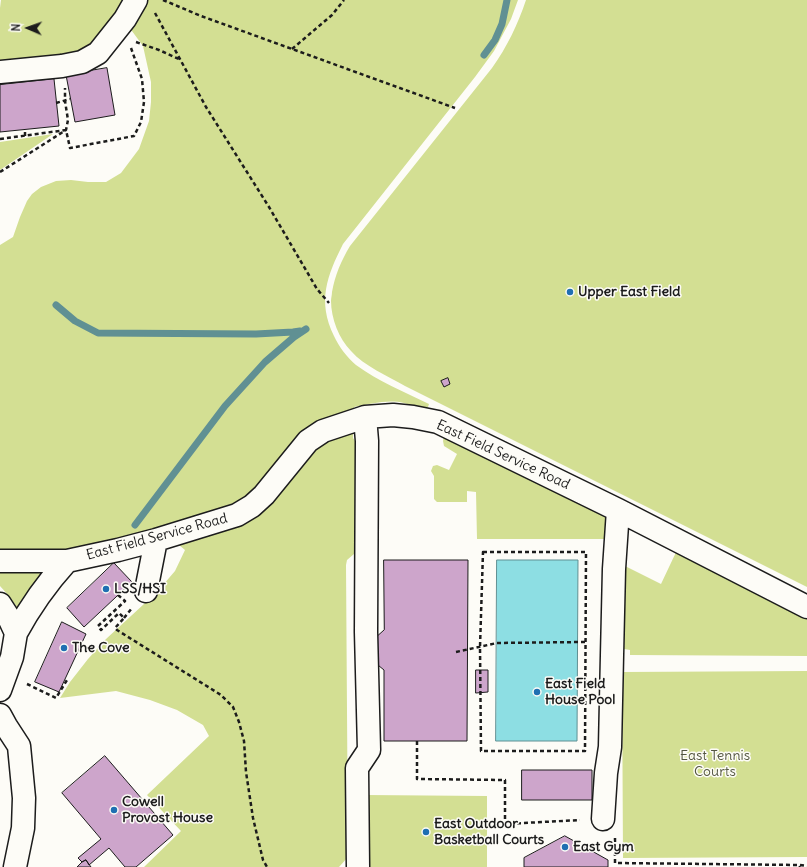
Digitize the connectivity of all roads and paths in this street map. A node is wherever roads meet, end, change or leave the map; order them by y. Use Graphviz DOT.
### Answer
graph roads {
  1 [pos="163,0"];
  2 [pos="344,0"];
  3 [pos="144,3"];
  4 [pos="291,49"];
  5 [pos="181,60"];
  6 [pos="0,72"];
  7 [pos="65,86"];
  8 [pos="70,99"];
  9 [pos="65,101"];
  10 [pos="56,103"];
  11 [pos="455,108"];
  12 [pos="25,129"];
  13 [pos="66,130"];
  14 [pos="25,136"];
  15 [pos="0,139"];
  16 [pos="0,172"];
  17 [pos="330,303"];
  18 [pos="365,418"];
  19 [pos="618,510"];
  20 [pos="156,540"];
  21 [pos="0,561"];
  22 [pos="67,561"];
  23 [pos="146,591"];
  24 [pos="118,595"];
  25 [pos="0,604"];
  26 [pos="807,607"];
  27 [pos="16,633"];
  28 [pos="585,642"];
  29 [pos="480,647"];
  30 [pos="456,652"];
  31 [pos="65,679"];
  32 [pos="24,682"];
  33 [pos="0,690"];
  34 [pos="0,715"];
  35 [pos="417,741"];
  36 [pos="603,819"];
  37 [pos="800,866"];
  38 [pos="807,866"];
  39 [pos="14,867"];
  40 [pos="267,867"];
  41 [pos="358,867"];
  1 -- 4 [label="path"];
  2 -- 4 [label="path"];
  3 -- 5 [label="path"];
  3 -- 6 [label="street"];
  4 -- 11 [label="path"];
  5 -- 13 [label="path"];
  5 -- 17 [label="path"];
  7 -- 9 [label="path"];
  8 -- 9 [label="path"];
  9 -- 10 [label="path"];
  9 -- 13 [label="path"];
  12 -- 14 [label="path"];
  13 -- 14 [label="path"];
  13 -- 16 [label="path"];
  14 -- 15 [label="path"];
  18 -- 19 [label="street, East Field Service Road"];
  18 -- 20 [label="street, East Field Service Road"];
  18 -- 41 [label="street"];
  19 -- 26 [label="street, East Field Service Road"];
  19 -- 36 [label="street"];
  20 -- 22 [label="street, East Field Service Road"];
  20 -- 23 [label="street"];
  21 -- 22 [label="street, East Field Service Road"];
  22 -- 27 [label="street"];
  24 -- 40 [label="path"];
  25 -- 27 [label="street"];
  27 -- 33 [label="street"];
  28 -- 29 [label="path"];
  28 -- 29 [label="path"];
  28 -- 29 [label="path"];
  29 -- 30 [label="path"];
  31 -- 32 [label="path"];
  34 -- 39 [label="street"];
  35 -- 36 [label="path"];
  36 -- 37 [label="path"];
  37 -- 38 [label="path"];
}
